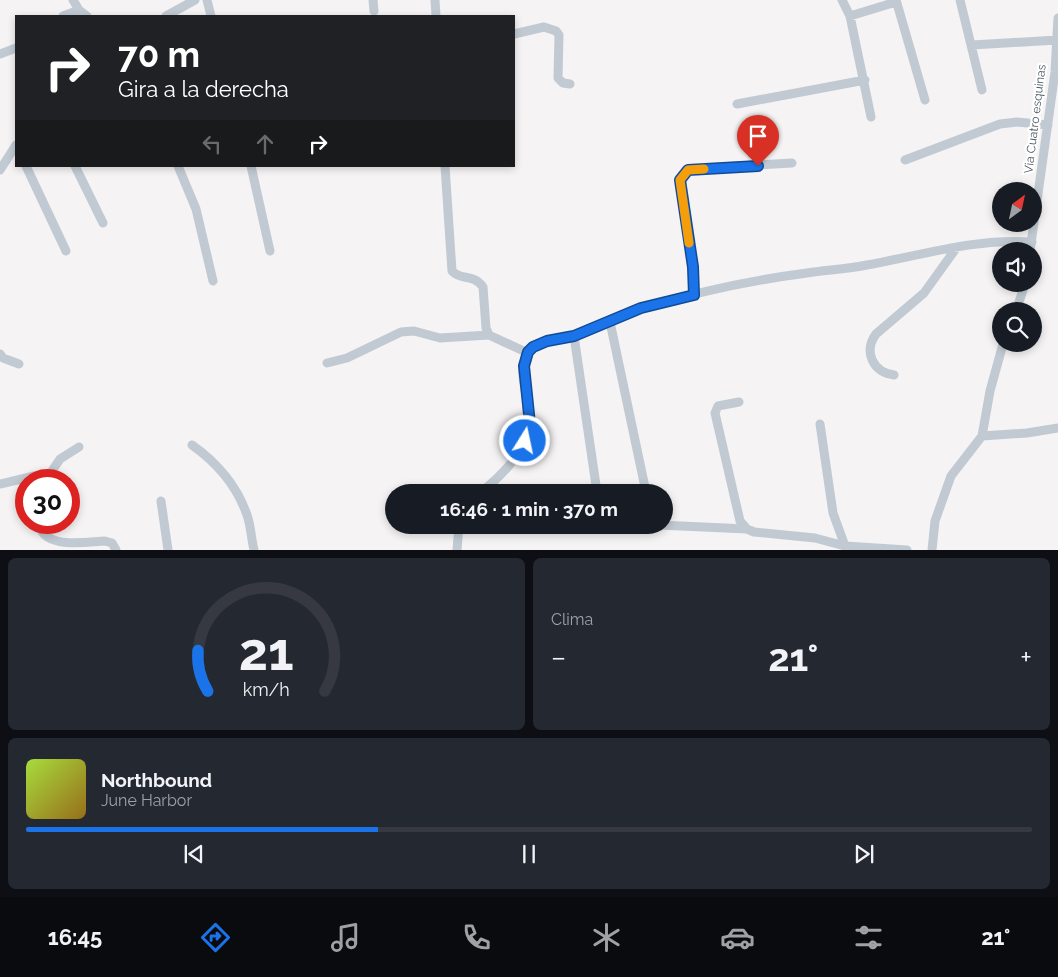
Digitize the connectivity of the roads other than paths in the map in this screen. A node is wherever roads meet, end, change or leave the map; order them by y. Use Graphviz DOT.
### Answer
graph roads {
  1 [pos="73,0"];
  2 [pos="195,0"];
  3 [pos="207,0"];
  4 [pos="373,0"];
  5 [pos="435,0"];
  6 [pos="842,0"];
  7 [pos="960,0"];
  8 [pos="896,1"];
  9 [pos="183,4"];
  10 [pos="79,10"];
  11 [pos="374,11"];
  12 [pos="66,15"];
  13 [pos="86,15"];
  14 [pos="167,15"];
  15 [pos="211,15"];
  16 [pos="436,15"];
  17 [pos="850,16"];
  18 [pos="1058,18"];
  19 [pos="515,34"];
  20 [pos="1057,40"];
  21 [pos="972,45"];
  22 [pos="15,48"];
  23 [pos="0,54"];
  24 [pos="865,80"];
  25 [pos="570,84"];
  26 [pos="982,90"];
  27 [pos="925,100"];
  28 [pos="737,104"];
  29 [pos="871,117"];
  30 [pos="1048,125"];
  31 [pos="15,147"];
  32 [pos="905,160"];
  33 [pos="792,164"];
  34 [pos="26,167"];
  35 [pos="75,167"];
  36 [pos="178,167"];
  37 [pos="251,167"];
  38 [pos="445,167"];
  39 [pos="0,170"];
  40 [pos="103,223"];
  41 [pos="1032,242"];
  42 [pos="957,247"];
  43 [pos="66,250"];
  44 [pos="270,251"];
  45 [pos="213,281"];
  46 [pos="694,295"];
  47 [pos="610,322"];
  48 [pos="489,335"];
  49 [pos="574,336"];
  50 [pos="528,352"];
  51 [pos="1001,352"];
  52 [pos="0,354"];
  53 [pos="327,363"];
  54 [pos="19,364"];
  55 [pos="894,375"];
  56 [pos="739,402"];
  57 [pos="820,424"];
  58 [pos="1058,428"];
  59 [pos="982,436"];
  60 [pos="192,445"];
  61 [pos="79,447"];
  62 [pos="53,469"];
  63 [pos="15,480"];
  64 [pos="0,484"];
  65 [pos="490,484"];
  66 [pos="596,484"];
  67 [pos="644,484"];
  68 [pos="161,501"];
  69 [pos="673,526"];
  70 [pos="747,529"];
  71 [pos="42,534"];
  72 [pos="458,534"];
  73 [pos="845,546"];
  74 [pos="116,550"];
  75 [pos="168,550"];
  76 [pos="254,550"];
  77 [pos="457,550"];
  78 [pos="907,550"];
  79 [pos="932,550"];
  1 -- 10 [label="street"];
  2 -- 9 [label="street"];
  3 -- 15 [label="street"];
  4 -- 11 [label="street"];
  5 -- 16 [label="street"];
  6 -- 17 [label="street"];
  7 -- 21 [label="street"];
  8 -- 17 [label="street"];
  8 -- 27 [label="street"];
  9 -- 14 [label="street"];
  10 -- 12 [label="street"];
  10 -- 13 [label="street"];
  17 -- 24 [label="street"];
  18 -- 20 [label="street, Via Cuatro esquinas"];
  19 -- 25 [label="street"];
  20 -- 21 [label="street"];
  20 -- 30 [label="street, Via Cuatro esquinas"];
  21 -- 26 [label="street"];
  22 -- 23 [label="street"];
  24 -- 28 [label="street"];
  24 -- 29 [label="street"];
  30 -- 32 [label="street"];
  30 -- 41 [label="street, Via Cuatro esquinas"];
  31 -- 39 [label="street"];
  33 -- 46 [label="street"];
  34 -- 43 [label="street"];
  35 -- 40 [label="street"];
  36 -- 45 [label="street"];
  37 -- 44 [label="street"];
  38 -- 48 [label="street"];
  41 -- 42 [label="street"];
  42 -- 46 [label="street"];
  42 -- 55 [label="street"];
  46 -- 47 [label="street"];
  47 -- 49 [label="street"];
  47 -- 67 [label="street"];
  48 -- 50 [label="street"];
  48 -- 53 [label="street"];
  49 -- 50 [label="street"];
  49 -- 66 [label="street"];
  50 -- 65 [label="street"];
  51 -- 59 [label="street"];
  52 -- 54 [label="street"];
  56 -- 70 [label="street"];
  57 -- 73 [label="street"];
  58 -- 59 [label="street"];
  59 -- 79 [label="street"];
  60 -- 76 [label="street"];
  61 -- 62 [label="street"];
  63 -- 64 [label="street"];
  68 -- 75 [label="street"];
  69 -- 70 [label="street"];
  70 -- 73 [label="street"];
  71 -- 74 [label="street"];
  72 -- 77 [label="street"];
  73 -- 78 [label="street"];
}
